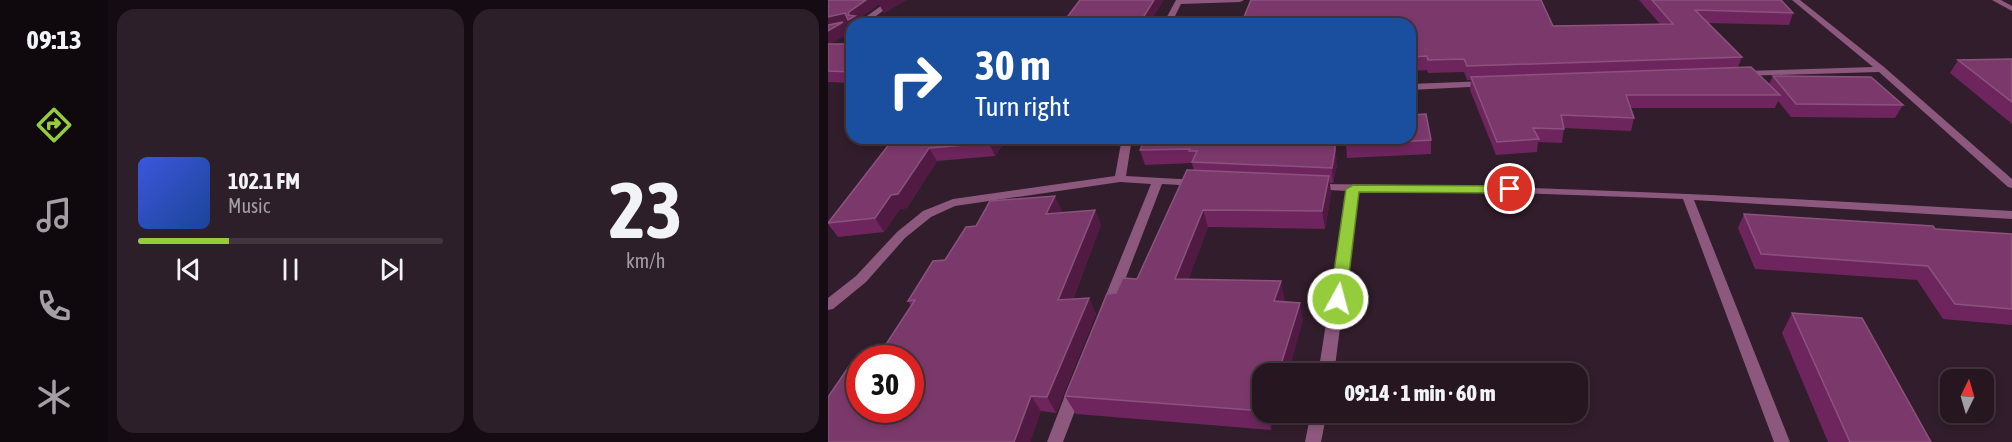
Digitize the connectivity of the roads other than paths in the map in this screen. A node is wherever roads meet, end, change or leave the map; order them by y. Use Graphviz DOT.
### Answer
graph roads {
  1 [pos="894,0"];
  2 [pos="1240,0"];
  3 [pos="1796,0"];
  4 [pos="1996,0"];
  5 [pos="1180,1"];
  6 [pos="2012,9"];
  7 [pos="868,18"];
  8 [pos="1170,18"];
  9 [pos="846,29"];
  10 [pos="828,33"];
  11 [pos="1881,69"];
  12 [pos="1728,75"];
  13 [pos="1492,84"];
  14 [pos="1416,87"];
  15 [pos="1126,144"];
  16 [pos="1120,179"];
  17 [pos="1157,182"];
  18 [pos="1214,184"];
  19 [pos="2012,185"];
  20 [pos="1306,187"];
  21 [pos="1353,189"];
  22 [pos="1687,196"];
  23 [pos="2012,215"];
  24 [pos="828,305"];
  25 [pos="1101,323"];
  26 [pos="1328,363"];
  27 [pos="1080,377"];
  28 [pos="1317,423"];
  29 [pos="1054,442"];
  30 [pos="1313,442"];
  31 [pos="1782,442"];
  1 -- 7 [label="street"];
  2 -- 5 [label="street"];
  3 -- 11 [label="street"];
  4 -- 6 [label="street"];
  5 -- 8 [label="street"];
  9 -- 10 [label="street"];
  11 -- 12 [label="street"];
  11 -- 19 [label="street"];
  13 -- 14 [label="street"];
  15 -- 16 [label="street"];
  16 -- 17 [label="street"];
  16 -- 24 [label="street"];
  17 -- 18 [label="street"];
  17 -- 25 [label="street"];
  20 -- 21 [label="street"];
  21 -- 22 [label="street"];
  21 -- 26 [label="street"];
  22 -- 23 [label="street"];
  22 -- 31 [label="street"];
  27 -- 29 [label="street"];
  28 -- 30 [label="street"];
}
